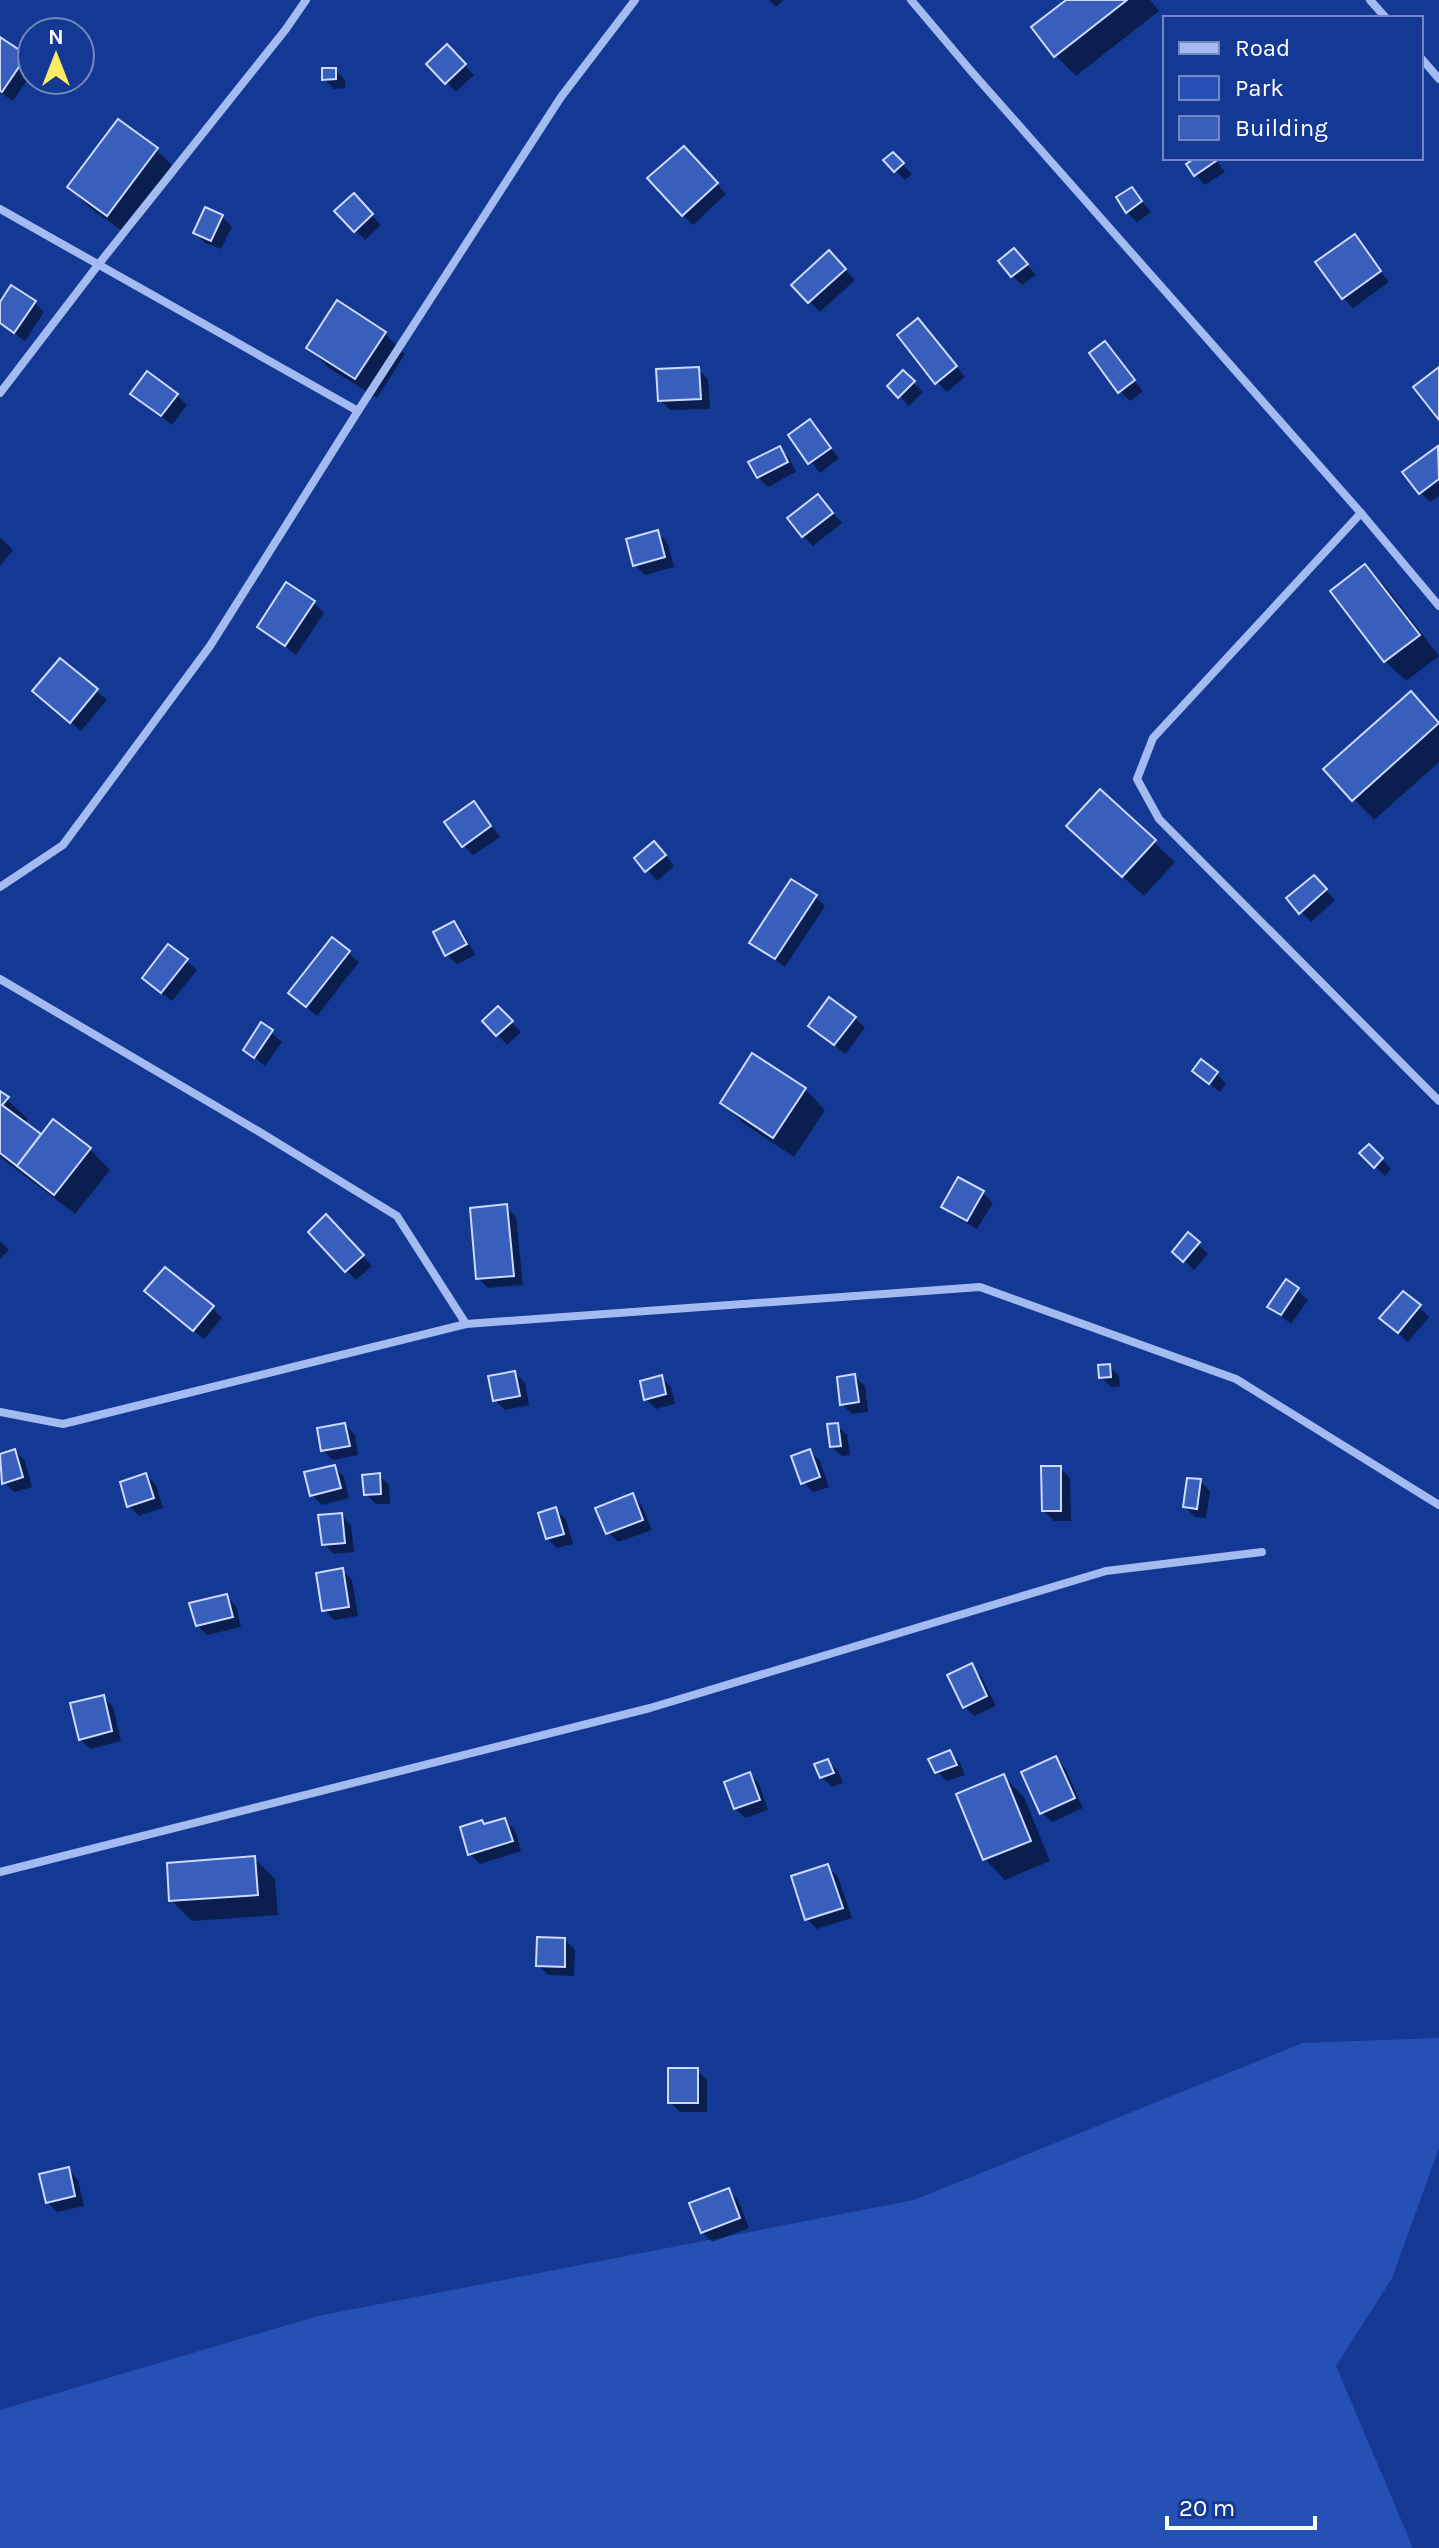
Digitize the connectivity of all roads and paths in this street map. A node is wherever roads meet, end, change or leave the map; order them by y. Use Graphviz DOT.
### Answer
graph roads {
  1 [pos="306,0"];
  2 [pos="635,0"];
  3 [pos="911,0"];
  4 [pos="1370,0"];
  5 [pos="1384,16"];
  6 [pos="1423,60"];
  7 [pos="1439,79"];
  8 [pos="0,209"];
  9 [pos="98,265"];
  10 [pos="0,393"];
  11 [pos="358,411"];
  12 [pos="1361,513"];
  13 [pos="1439,606"];
  14 [pos="0,887"];
  15 [pos="0,979"];
  16 [pos="1439,1101"];
  17 [pos="466,1324"];
  18 [pos="0,1412"];
  19 [pos="1439,1505"];
  20 [pos="1262,1552"];
  21 [pos="0,1872"];
  1 -- 9 [label="street"];
  2 -- 11 [label="street"];
  3 -- 12 [label="street"];
  4 -- 5 [label="street"];
  6 -- 7 [label="street"];
  8 -- 9 [label="street"];
  9 -- 10 [label="street"];
  9 -- 11 [label="street"];
  11 -- 14 [label="street"];
  12 -- 13 [label="street"];
  12 -- 16 [label="street"];
  15 -- 17 [label="street"];
  17 -- 18 [label="street"];
  17 -- 19 [label="street"];
  20 -- 21 [label="street"];
}
